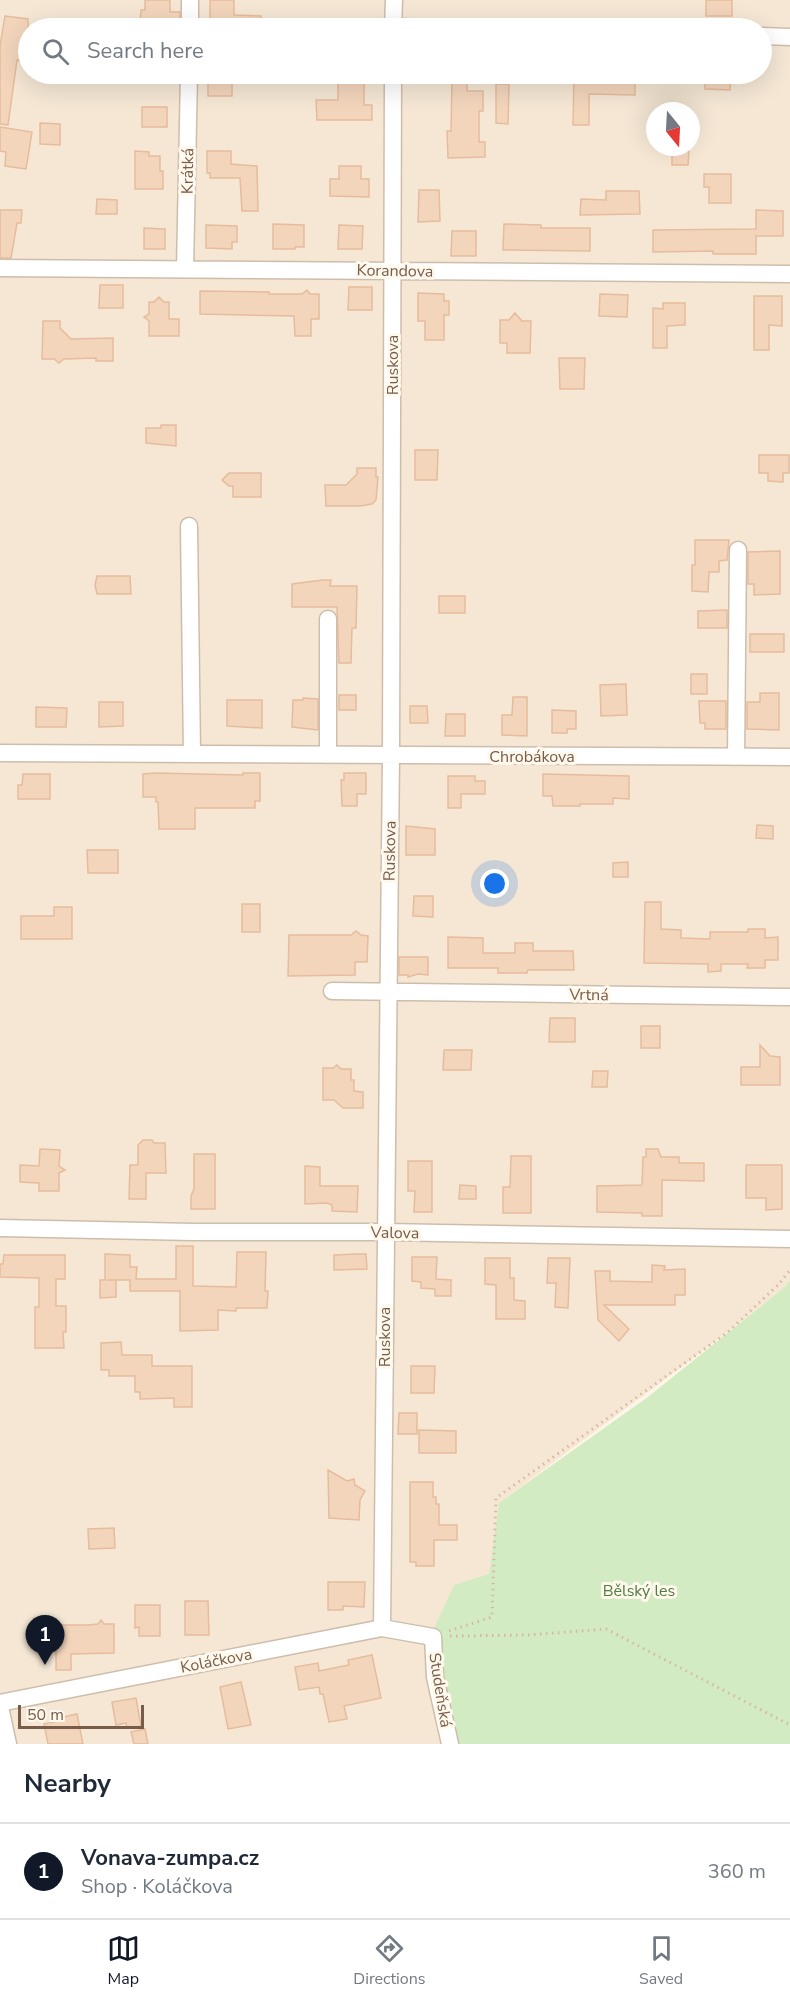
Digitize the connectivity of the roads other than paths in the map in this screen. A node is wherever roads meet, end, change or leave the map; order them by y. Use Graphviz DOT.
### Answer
graph roads {
  1 [pos="190,0"];
  2 [pos="394,0"];
  3 [pos="190,18"];
  4 [pos="393,18"];
  5 [pos="772,36"];
  6 [pos="790,37"];
  7 [pos="189,84"];
  8 [pos="393,84"];
  9 [pos="0,268"];
  10 [pos="186,269"];
  11 [pos="393,270"];
  12 [pos="790,274"];
  13 [pos="189,526"];
  14 [pos="738,550"];
  15 [pos="328,619"];
  16 [pos="0,753"];
  17 [pos="192,754"];
  18 [pos="328,755"];
  19 [pos="391,756"];
  20 [pos="736,757"];
  21 [pos="790,757"];
  22 [pos="332,991"];
  23 [pos="388,991"];
  24 [pos="790,997"];
  25 [pos="0,1228"];
  26 [pos="385,1232"];
  27 [pos="790,1239"];
  28 [pos="382,1628"];
  29 [pos="433,1637"];
  30 [pos="0,1705"];
  31 [pos="8,1744"];
  32 [pos="450,1744"];
  1 -- 3 [label="street"];
  2 -- 4 [label="street"];
  5 -- 6 [label="street"];
  7 -- 10 [label="street, Krátká"];
  8 -- 11 [label="street, Ruskova"];
  9 -- 10 [label="street, Korandova"];
  10 -- 11 [label="street, Korandova"];
  11 -- 12 [label="street, Korandova"];
  11 -- 19 [label="street, Ruskova"];
  13 -- 17 [label="street"];
  14 -- 20 [label="street"];
  15 -- 18 [label="street"];
  16 -- 17 [label="street, Chrobákova"];
  17 -- 18 [label="street, Chrobákova"];
  18 -- 19 [label="street, Chrobákova"];
  19 -- 20 [label="street, Chrobákova"];
  19 -- 23 [label="street, Ruskova"];
  20 -- 21 [label="street, Chrobákova"];
  22 -- 23 [label="street, Vrtná"];
  23 -- 24 [label="street, Vrtná"];
  23 -- 26 [label="street, Ruskova"];
  25 -- 26 [label="street, Valova"];
  26 -- 27 [label="street, Valova"];
  26 -- 28 [label="street, Ruskova"];
  28 -- 29 [label="street, Koláčkova"];
  28 -- 30 [label="street, Koláčkova"];
  29 -- 32 [label="street, Studeňská"];
  30 -- 31 [label="street"];
}
